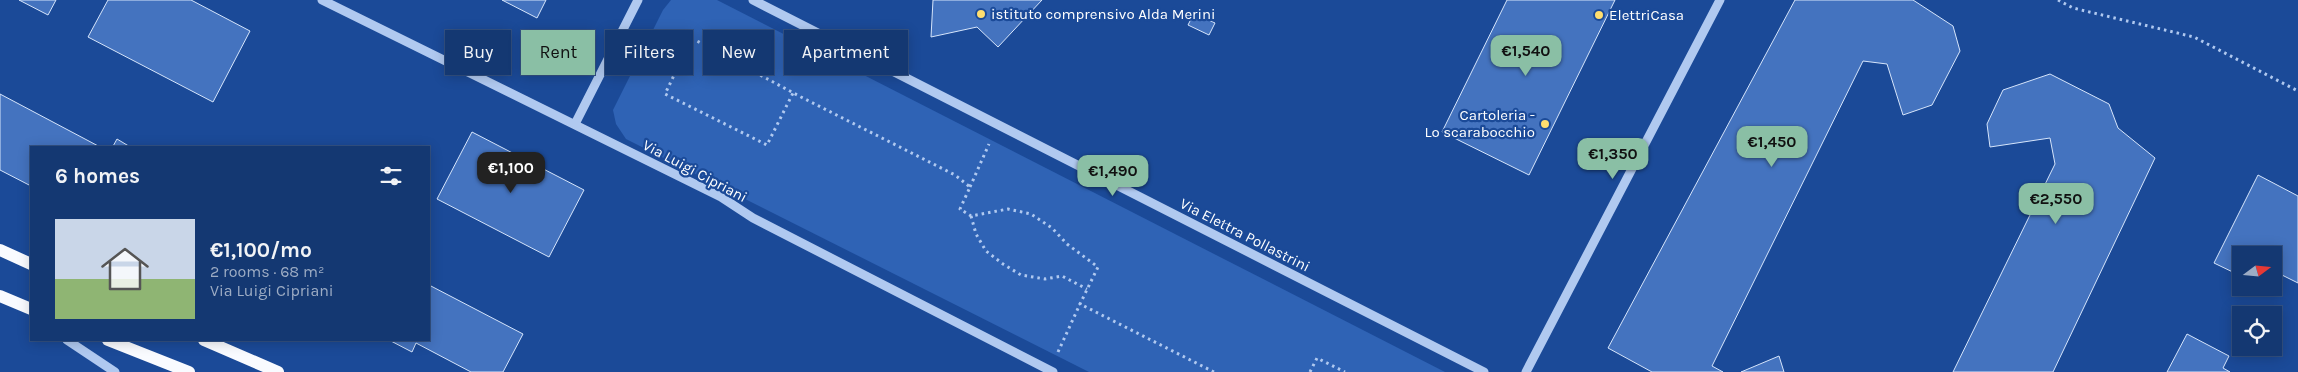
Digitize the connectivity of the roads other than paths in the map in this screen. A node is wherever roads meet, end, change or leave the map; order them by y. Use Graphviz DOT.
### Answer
graph roads {
  1 [pos="322,0"];
  2 [pos="638,0"];
  3 [pos="753,0"];
  4 [pos="1720,0"];
  5 [pos="575,124"];
  6 [pos="0,250"];
  7 [pos="30,264"];
  8 [pos="2,298"];
  9 [pos="30,309"];
  10 [pos="30,315"];
  11 [pos="68,341"];
  12 [pos="111,341"];
  13 [pos="206,341"];
  14 [pos="115,372"];
  15 [pos="189,372"];
  16 [pos="278,372"];
  17 [pos="1053,372"];
  18 [pos="1484,372"];
  19 [pos="1526,372"];
  1 -- 5 [label="street, Via Luigi Cipriani"];
  2 -- 5 [label="street"];
  3 -- 18 [label="street, Via Elettra Pollastrini"];
  4 -- 19 [label="street"];
  5 -- 17 [label="street, Via Luigi Cipriani"];
  6 -- 7 [label="main road"];
  8 -- 9 [label="main road"];
  8 -- 10 [label="street"];
  11 -- 14 [label="street"];
  12 -- 15 [label="main road"];
  13 -- 16 [label="main road"];
}
